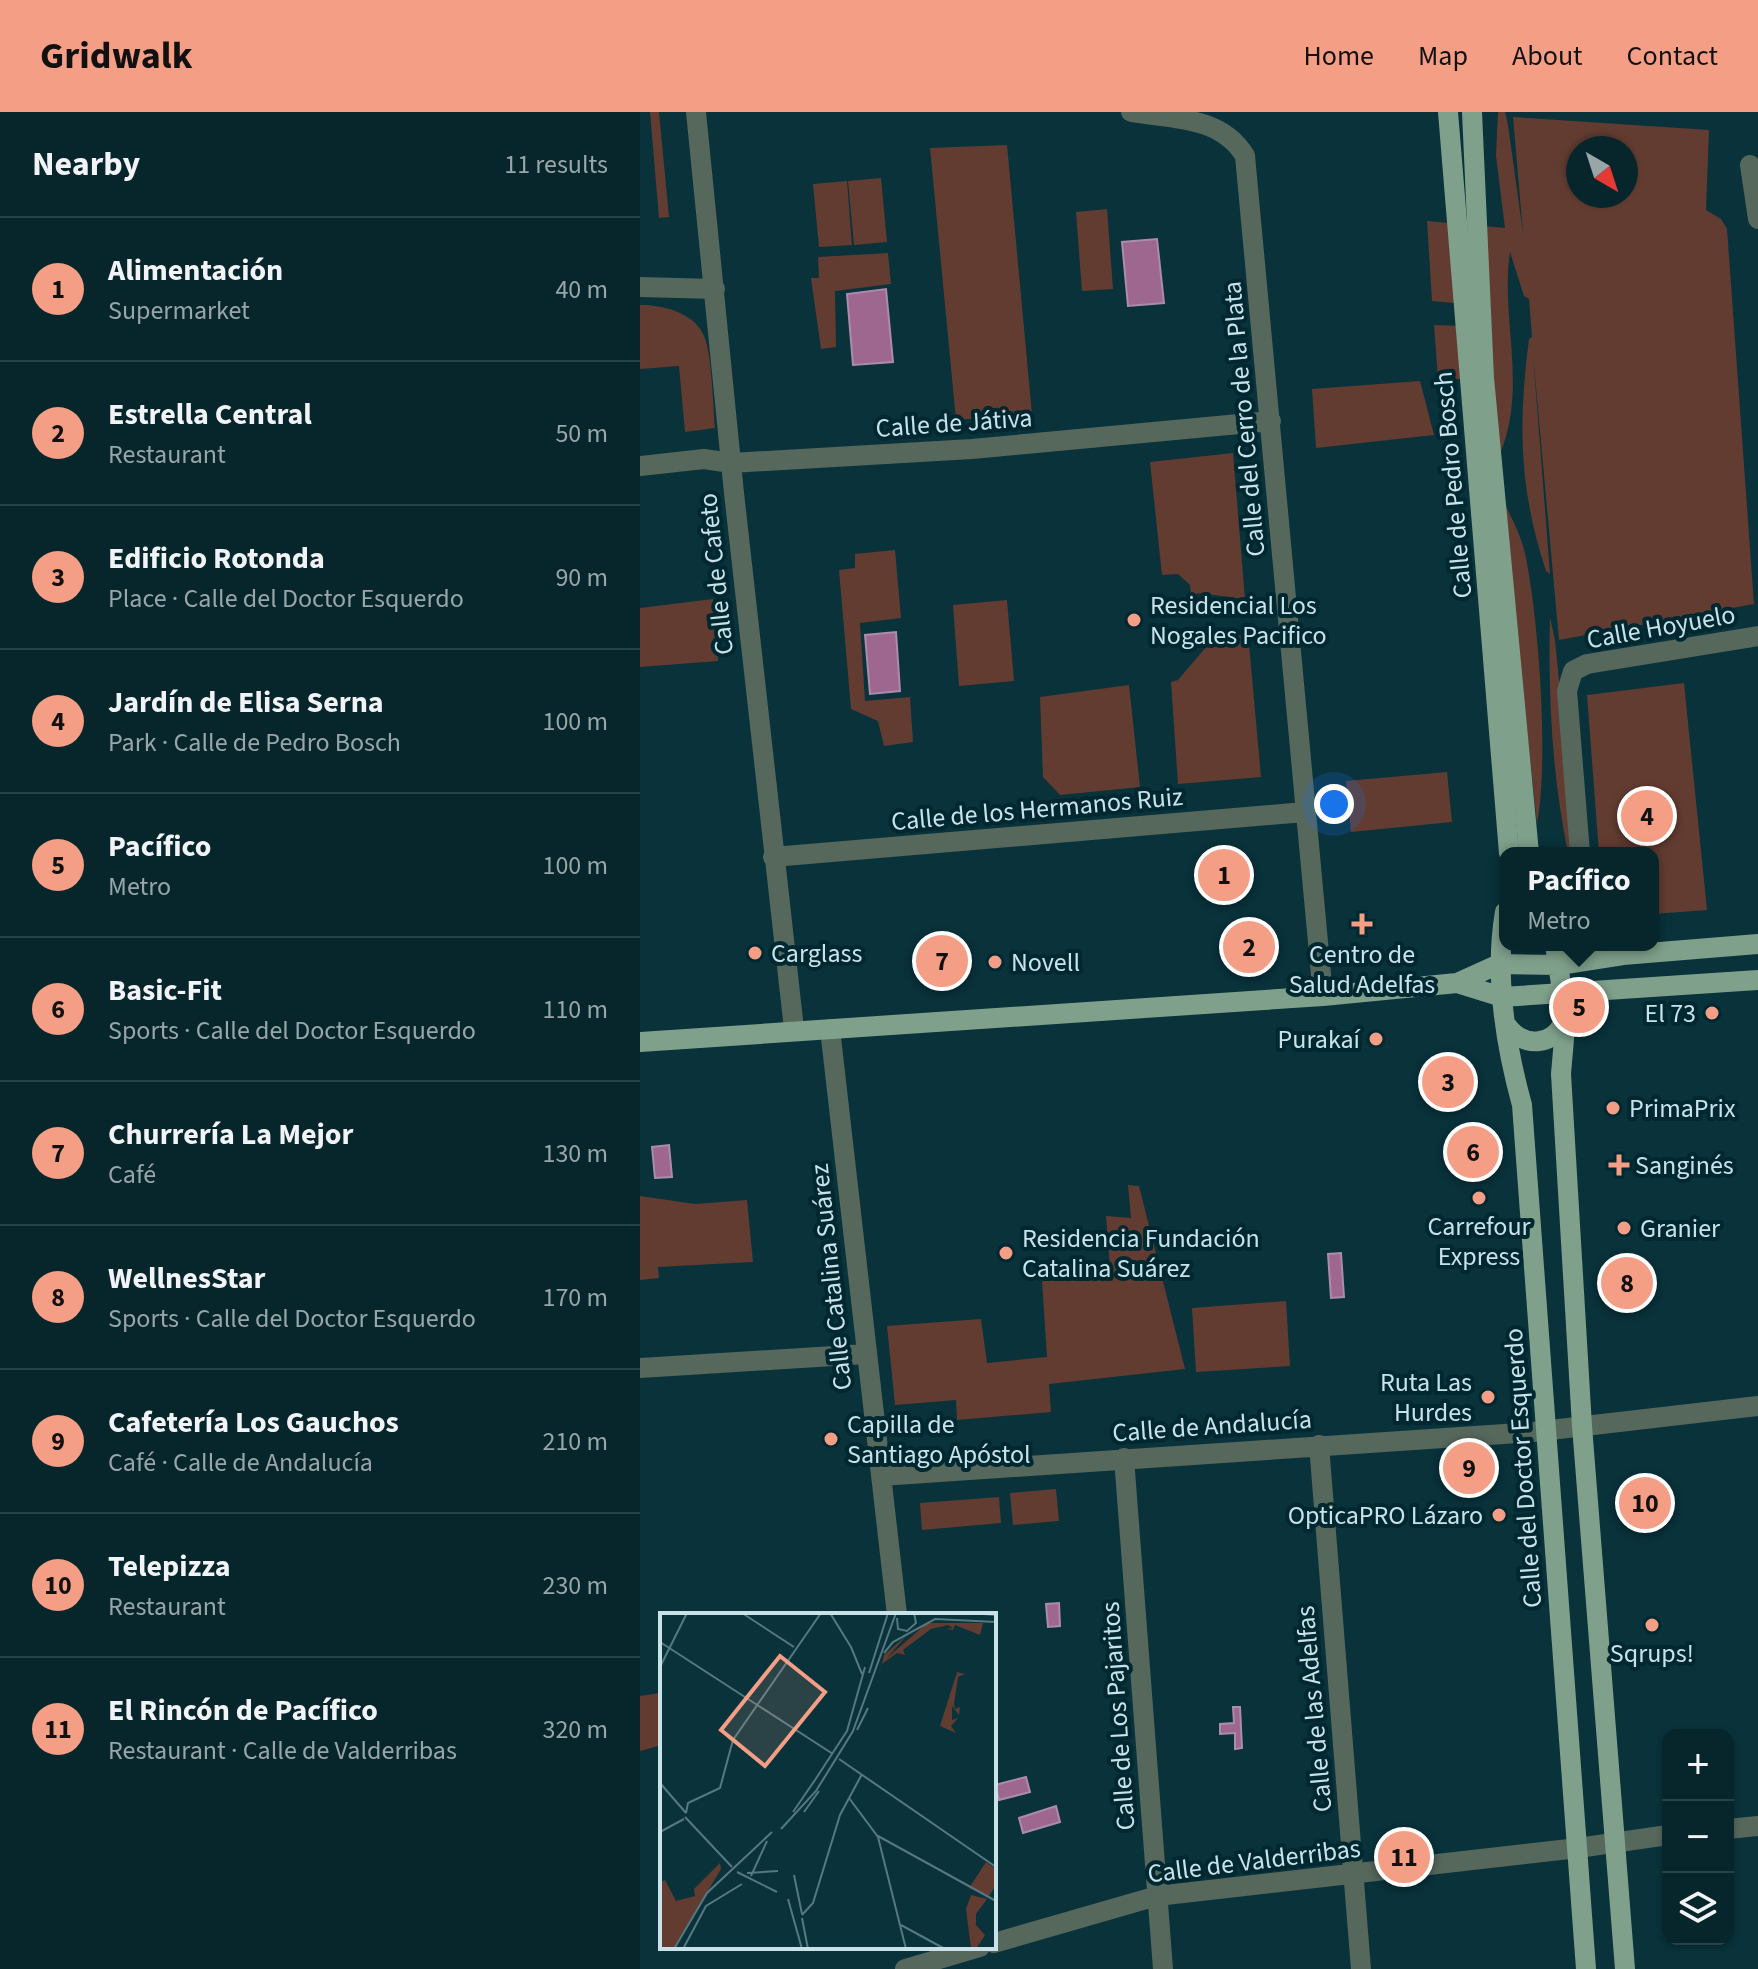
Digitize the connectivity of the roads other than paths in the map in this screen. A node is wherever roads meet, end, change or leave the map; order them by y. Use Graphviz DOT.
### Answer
graph roads {
  1 [pos="696,112"];
  2 [pos="1131,112"];
  3 [pos="1448,112"];
  4 [pos="1472,112"];
  5 [pos="1750,165"];
  6 [pos="1758,219"];
  7 [pos="640,287"];
  8 [pos="715,289"];
  9 [pos="1271,421"];
  10 [pos="731,463"];
  11 [pos="640,466"];
  12 [pos="1758,636"];
  13 [pos="1305,812"];
  14 [pos="1509,847"];
  15 [pos="1528,847"];
  16 [pos="1580,847"];
  17 [pos="773,857"];
  18 [pos="1758,944"];
  19 [pos="1501,951"];
  20 [pos="1557,955"];
  21 [pos="1499,964"];
  22 [pos="1758,980"];
  23 [pos="1457,983"];
  24 [pos="1561,994"];
  25 [pos="1323,996"];
  26 [pos="1502,997"];
  27 [pos="1566,1016"];
  28 [pos="1507,1026"];
  29 [pos="794,1029"];
  30 [pos="830,1029"];
  31 [pos="640,1042"];
  32 [pos="865,1354"];
  33 [pos="640,1368"];
  34 [pos="1758,1406"];
  35 [pos="1582,1426"];
  36 [pos="1546,1430"];
  37 [pos="1319,1445"];
  38 [pos="1124,1458"];
  39 [pos="881,1476"];
  40 [pos="897,1613"];
  41 [pos="1758,1826"];
  42 [pos="1734,1828"];
  43 [pos="1662,1836"];
  44 [pos="1613,1841"];
  45 [pos="1578,1848"];
  46 [pos="1354,1875"];
  47 [pos="1157,1896"];
  48 [pos="996,1942"];
  49 [pos="973,1949"];
  50 [pos="937,1959"];
  51 [pos="905,1969"];
  52 [pos="1163,1969"];
  53 [pos="1361,1969"];
  54 [pos="1586,1969"];
  55 [pos="1625,1969"];
  1 -- 8 [label="street, Calle de Cafeto"];
  2 -- 9 [label="street, Calle del Cerro de la Plata"];
  3 -- 14 [label="main road, Calle de Pedro Bosch"];
  4 -- 15 [label="main road, Calle de Pedro Bosch, bridge"];
  5 -- 6 [label="street"];
  7 -- 8 [label="street"];
  8 -- 10 [label="street, Calle de Cafeto"];
  9 -- 10 [label="street, Calle de Játiva"];
  9 -- 13 [label="street, Calle del Cerro de la Plata"];
  10 -- 11 [label="street, Calle de Játiva"];
  10 -- 17 [label="street, Calle de Cafeto"];
  12 -- 16 [label="street, Calle Hoyuelo"];
  13 -- 17 [label="street, Calle de los Hermanos Ruiz"];
  13 -- 25 [label="street, Calle del Cerro de la Plata"];
  17 -- 29 [label="street, Calle de Cafeto"];
  18 -- 20 [label="main road"];
  19 -- 21 [label="main road"];
  20 -- 21 [label="main road"];
  20 -- 24 [label="main road"];
  21 -- 23 [label="main road"];
  21 -- 26 [label="main road, Calle del Doctor Esquerdo"];
  22 -- 24 [label="main road"];
  23 -- 25 [label="main road"];
  23 -- 26 [label="main road"];
  24 -- 26 [label="main road"];
  24 -- 27 [label="main road"];
  25 -- 30 [label="main road"];
  26 -- 28 [label="main road, Calle del Doctor Esquerdo"];
  27 -- 28 [label="main road"];
  27 -- 35 [label="main road"];
  28 -- 36 [label="main road, Calle del Doctor Esquerdo"];
  29 -- 30 [label="main road"];
  29 -- 31 [label="main road"];
  30 -- 32 [label="street, Calle Catalina Suárez"];
  32 -- 33 [label="street"];
  32 -- 39 [label="street, Calle Catalina Suárez"];
  34 -- 35 [label="street, Calle de Andalucía"];
  35 -- 36 [label="street, Calle de Andalucía"];
  35 -- 44 [label="main road"];
  36 -- 37 [label="street, Calle de Andalucía"];
  36 -- 45 [label="main road, Calle del Doctor Esquerdo"];
  37 -- 38 [label="street, Calle de Andalucía"];
  37 -- 46 [label="street, Calle de las Adelfas"];
  38 -- 39 [label="street, Calle de Andalucía"];
  38 -- 47 [label="street, Calle de Los Pajaritos"];
  39 -- 40 [label="street, Calle Catalina Suárez"];
  41 -- 42 [label="street"];
  43 -- 44 [label="street, Calle de Valderribas"];
  44 -- 45 [label="street, Calle de Valderribas"];
  44 -- 55 [label="main road"];
  45 -- 46 [label="street, Calle de Valderribas"];
  45 -- 54 [label="main road, Calle del Doctor Esquerdo"];
  46 -- 47 [label="street, Calle de Valderribas"];
  46 -- 53 [label="street, Calle de las Adelfas"];
  47 -- 48 [label="street, Calle de Valderribas"];
  47 -- 52 [label="street, Calle de Los Pajaritos"];
  49 -- 50 [label="street"];
  50 -- 51 [label="street"];
}
